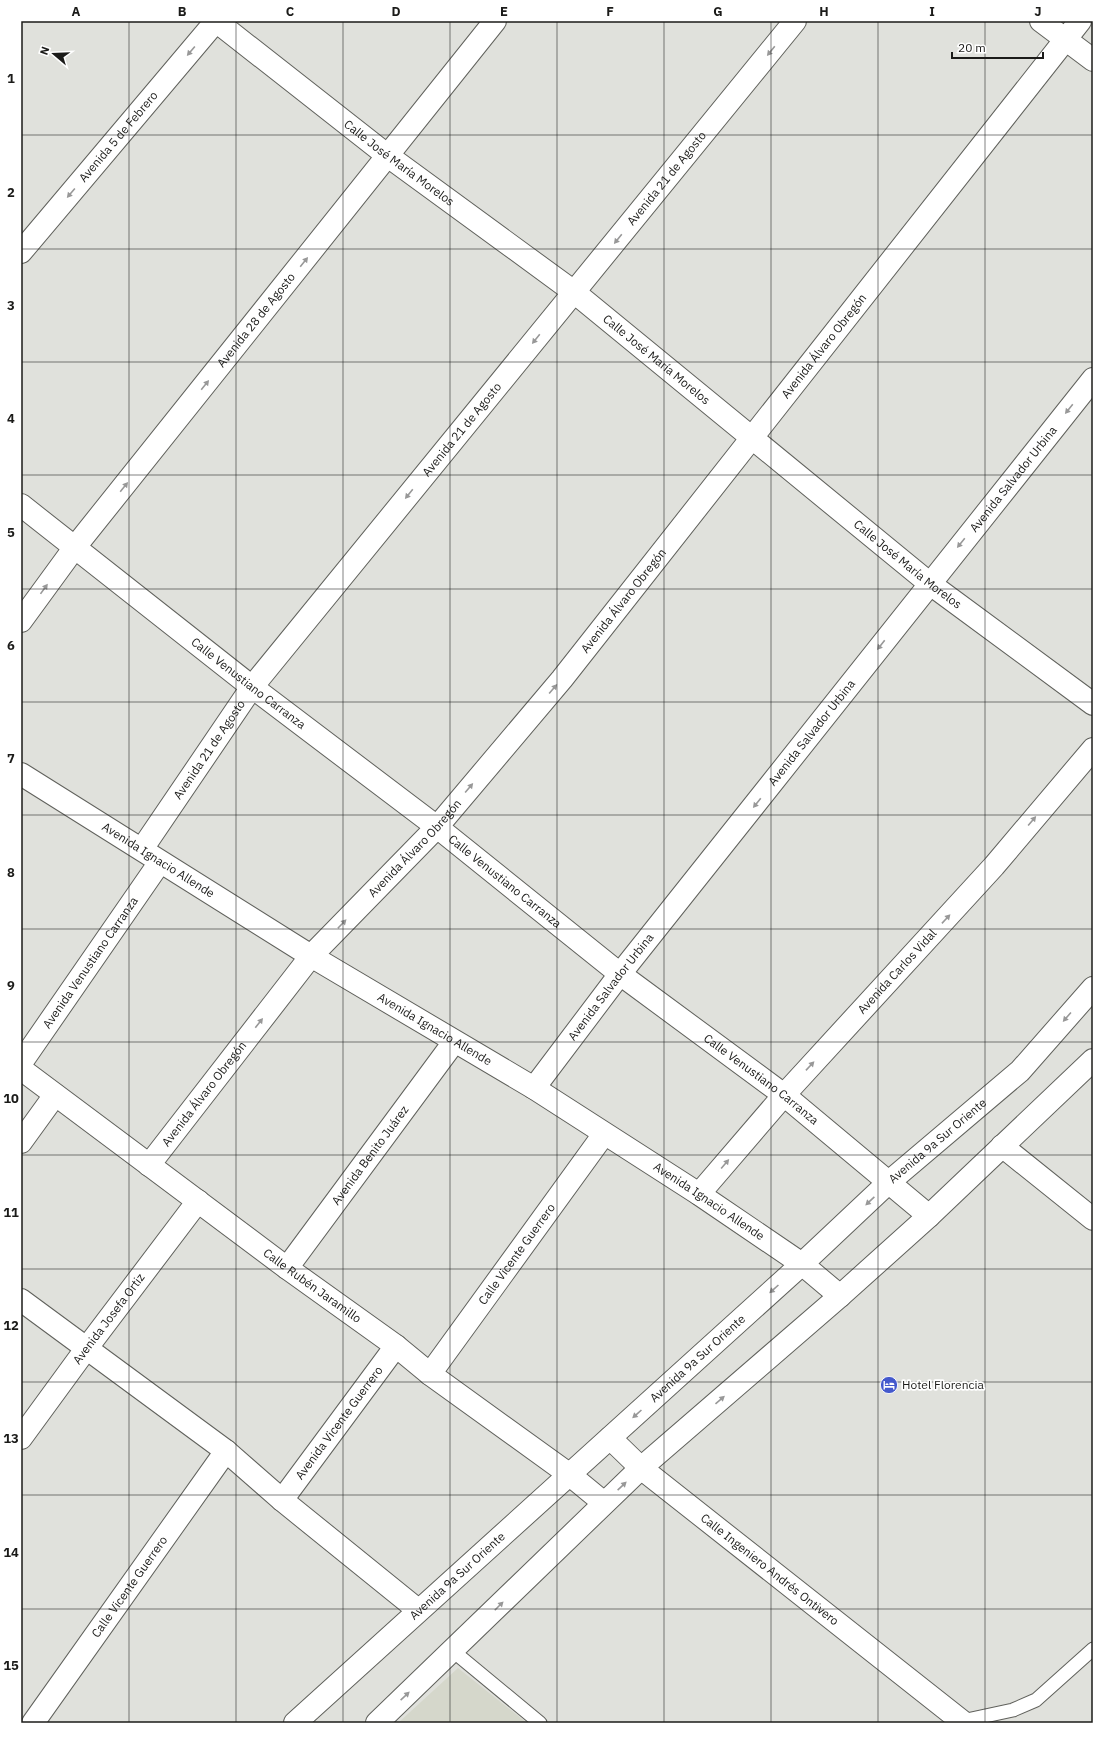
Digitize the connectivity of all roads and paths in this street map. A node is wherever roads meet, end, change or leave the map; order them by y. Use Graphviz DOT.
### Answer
graph roads {
  1 [pos="216,21"];
  2 [pos="495,21"];
  3 [pos="795,21"];
  4 [pos="1041,21"];
  5 [pos="1080,21"];
  6 [pos="1066,39"];
  7 [pos="1093,60"];
  8 [pos="388,156"];
  9 [pos="21,252"];
  10 [pos="574,292"];
  11 [pos="1093,379"];
  12 [pos="753,437"];
  13 [pos="21,505"];
  14 [pos="75,547"];
  15 [pos="930,583"];
  16 [pos="21,621"];
  17 [pos="252,687"];
  18 [pos="1093,704"];
  19 [pos="1093,749"];
  20 [pos="21,774"];
  21 [pos="437,827"];
  22 [pos="142,849"];
  23 [pos="160,862"];
  24 [pos="311,956"];
  25 [pos="620,974"];
  26 [pos="1093,988"];
  27 [pos="454,1042"];
  28 [pos="1093,1060"];
  29 [pos="21,1063"];
  30 [pos="21,1069"];
  31 [pos="534,1088"];
  32 [pos="55,1095"];
  33 [pos="784,1095"];
  34 [pos="604,1134"];
  35 [pos="21,1142"];
  36 [pos="1002,1146"];
  37 [pos="149,1165"];
  38 [pos="889,1182"];
  39 [pos="699,1194"];
  40 [pos="198,1201"];
  41 [pos="929,1216"];
  42 [pos="1093,1219"];
  43 [pos="802,1264"];
  44 [pos="287,1268"];
  45 [pos="840,1296"];
  46 [pos="21,1300"];
  47 [pos="396,1346"];
  48 [pos="86,1349"];
  49 [pos="430,1374"];
  50 [pos="21,1438"];
  51 [pos="610,1438"];
  52 [pos="226,1451"];
  53 [pos="641,1468"];
  54 [pos="570,1475"];
  55 [pos="282,1500"];
  56 [pos="604,1503"];
  57 [pos="418,1610"];
  58 [pos="1093,1649"];
  59 [pos="453,1651"];
  60 [pos="963,1722"];
  61 [pos="33,1723"];
  62 [pos="295,1723"];
  63 [pos="377,1723"];
  64 [pos="540,1723"];
  1 -- 8 [label="street, Calle José María Morelos"];
  1 -- 9 [label="street, Avenida 5 de Febrero, one-way"];
  2 -- 8 [label="street, Avenida 28 de Agosto"];
  3 -- 10 [label="street, Avenida 21 de Agosto, one-way"];
  4 -- 6 [label="street"];
  5 -- 6 [label="street, Avenida Álvaro Obregón"];
  6 -- 7 [label="street"];
  6 -- 12 [label="street, Avenida Álvaro Obregón"];
  8 -- 10 [label="street, Calle José María Morelos"];
  14 -- 8 [label="street, Avenida 28 de Agosto, one-way"];
  10 -- 12 [label="street, Calle José María Morelos"];
  10 -- 17 [label="street, Avenida 21 de Agosto, one-way"];
  11 -- 15 [label="street, Avenida Salvador Urbina, one-way"];
  12 -- 15 [label="street, Calle José María Morelos"];
  21 -- 12 [label="street, Avenida Álvaro Obregón, one-way"];
  13 -- 14 [label="street, Calle Venustiano Carranza"];
  16 -- 14 [label="street, Avenida 28 de Agosto, one-way"];
  14 -- 17 [label="street, Calle Venustiano Carranza"];
  15 -- 18 [label="street, Calle José María Morelos"];
  15 -- 25 [label="street, Avenida Salvador Urbina, one-way"];
  17 -- 21 [label="street, Calle Venustiano Carranza"];
  17 -- 22 [label="street, Avenida 21 de Agosto"];
  33 -- 19 [label="street, Avenida Carlos Vidal, one-way"];
  20 -- 22 [label="street, Avenida Ignacio Allende"];
  24 -- 21 [label="street, Avenida Álvaro Obregón, one-way"];
  21 -- 25 [label="street, Calle Venustiano Carranza"];
  22 -- 23 [label="street, Avenida Ignacio Allende"];
  23 -- 24 [label="street, Avenida Ignacio Allende"];
  23 -- 29 [label="street, Avenida Venustiano Carranza"];
  24 -- 27 [label="street, Avenida Ignacio Allende"];
  37 -- 24 [label="street, Avenida Álvaro Obregón, one-way"];
  25 -- 31 [label="street, Avenida Salvador Urbina"];
  25 -- 33 [label="street, Calle Venustiano Carranza"];
  26 -- 38 [label="street, Avenida 9a Sur Oriente, one-way"];
  27 -- 31 [label="street, Avenida Ignacio Allende"];
  27 -- 44 [label="street, Avenida Benito Juárez"];
  28 -- 36 [label="street"];
  30 -- 32 [label="street, Calle Rubén Jaramillo"];
  31 -- 34 [label="street, Avenida Ignacio Allende"];
  32 -- 35 [label="street"];
  32 -- 37 [label="street, Calle Rubén Jaramillo"];
  33 -- 38 [label="street, Calle Venustiano Carranza"];
  39 -- 33 [label="street, Avenida Carlos Vidal, one-way"];
  34 -- 39 [label="street, Avenida Ignacio Allende"];
  34 -- 49 [label="street, Calle Vicente Guerrero"];
  36 -- 41 [label="street"];
  36 -- 42 [label="street"];
  37 -- 40 [label="street, Calle Rubén Jaramillo"];
  38 -- 41 [label="street, Calle Venustiano Carranza"];
  38 -- 43 [label="street, Avenida 9a Sur Oriente, one-way"];
  39 -- 43 [label="street, Avenida Ignacio Allende"];
  40 -- 44 [label="street, Calle Rubén Jaramillo"];
  40 -- 48 [label="street, Avenida Josefa Ortiz"];
  41 -- 45 [label="street"];
  43 -- 45 [label="street, Avenida Ignacio Allende"];
  43 -- 51 [label="street, Avenida 9a Sur Oriente, one-way"];
  44 -- 47 [label="street, Calle Rubén Jaramillo"];
  53 -- 45 [label="street, one-way"];
  46 -- 48 [label="street"];
  47 -- 49 [label="street, Calle Rubén Jaramillo"];
  47 -- 55 [label="street, Avenida Vicente Guerrero"];
  48 -- 50 [label="street, Avenida Josefa Ortiz"];
  48 -- 52 [label="street"];
  49 -- 54 [label="street, Calle Rubén Jaramillo"];
  51 -- 53 [label="street, Calle Ingeniero Andrés Ontivero"];
  51 -- 54 [label="street, Avenida 9a Sur Oriente"];
  52 -- 55 [label="street"];
  52 -- 61 [label="street, Calle Vicente Guerrero"];
  56 -- 53 [label="street, one-way"];
  53 -- 60 [label="street, Calle Ingeniero Andrés Ontivero"];
  54 -- 56 [label="street, Calle Rubén Jaramillo"];
  54 -- 57 [label="street, Avenida 9a Sur Oriente"];
  55 -- 57 [label="street"];
  59 -- 56 [label="street, one-way"];
  57 -- 62 [label="street, Avenida 9a Sur Oriente"];
  58 -- 60 [label="lane"];
  63 -- 59 [label="street, one-way"];
  59 -- 64 [label="lane"];
}
